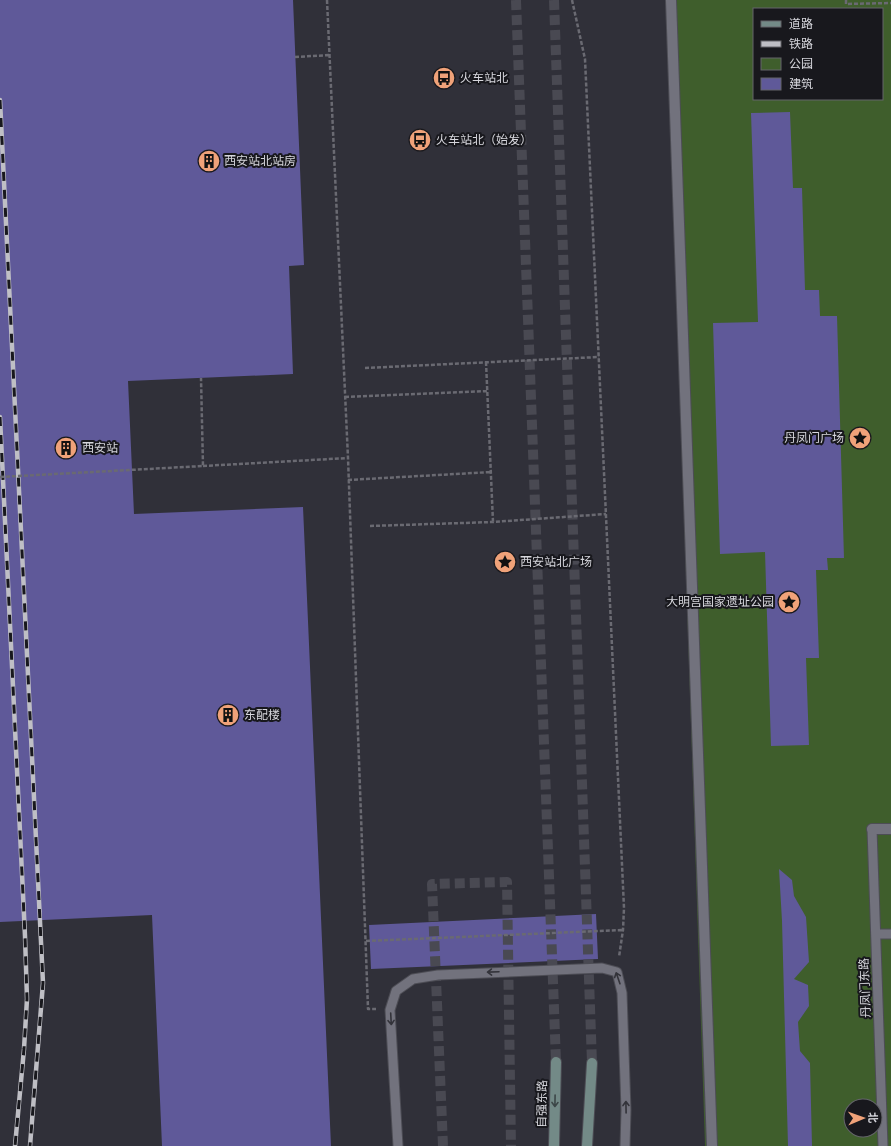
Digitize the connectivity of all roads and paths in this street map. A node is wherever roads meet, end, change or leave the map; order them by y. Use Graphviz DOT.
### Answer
graph roads {
  1 [pos="327,0"];
  2 [pos="572,0"];
  3 [pos="671,0"];
  4 [pos="846,0"];
  5 [pos="891,3"];
  6 [pos="330,56"];
  7 [pos="295,57"];
  8 [pos="599,357"];
  9 [pos="486,362"];
  10 [pos="365,368"];
  11 [pos="200,378"];
  12 [pos="488,391"];
  13 [pos="345,397"];
  14 [pos="348,458"];
  15 [pos="203,466"];
  16 [pos="491,472"];
  17 [pos="0,478"];
  18 [pos="348,480"];
  19 [pos="606,514"];
  20 [pos="493,522"];
  21 [pos="370,526"];
  22 [pos="872,829"];
  23 [pos="891,829"];
  24 [pos="623,930"];
  25 [pos="876,934"];
  26 [pos="891,934"];
  27 [pos="366,941"];
  28 [pos="616,972"];
  29 [pos="390,1010"];
  30 [pos="556,1062"];
  31 [pos="592,1062"];
  32 [pos="398,1146"];
  33 [pos="554,1146"];
  34 [pos="587,1146"];
  35 [pos="625,1146"];
  36 [pos="712,1146"];
  37 [pos="882,1146"];
  1 -- 6 [label="path"];
  2 -- 8 [label="path"];
  3 -- 36 [label="street"];
  4 -- 5 [label="path"];
  6 -- 7 [label="path"];
  6 -- 13 [label="path"];
  8 -- 9 [label="path"];
  8 -- 19 [label="path"];
  9 -- 10 [label="path"];
  9 -- 12 [label="path"];
  11 -- 15 [label="path, bridge"];
  12 -- 13 [label="path"];
  12 -- 16 [label="path"];
  13 -- 14 [label="path"];
  14 -- 15 [label="path"];
  14 -- 18 [label="path"];
  15 -- 17 [label="path, bridge"];
  16 -- 18 [label="path"];
  16 -- 20 [label="path"];
  18 -- 27 [label="path"];
  19 -- 20 [label="path"];
  19 -- 24 [label="path"];
  20 -- 21 [label="path"];
  22 -- 23 [label="street"];
  22 -- 25 [label="lane, 丹凤门东路"];
  24 -- 27 [label="path"];
  24 -- 28 [label="path"];
  25 -- 26 [label="lane"];
  25 -- 37 [label="lane, 丹凤门东路"];
  27 -- 29 [label="path"];
  28 -- 29 [label="lane, one-way"];
  35 -- 28 [label="lane, one-way"];
  29 -- 32 [label="lane, one-way"];
  30 -- 33 [label="main road, 自强东路, one-way"];
  31 -- 34 [label="main road"];
}
